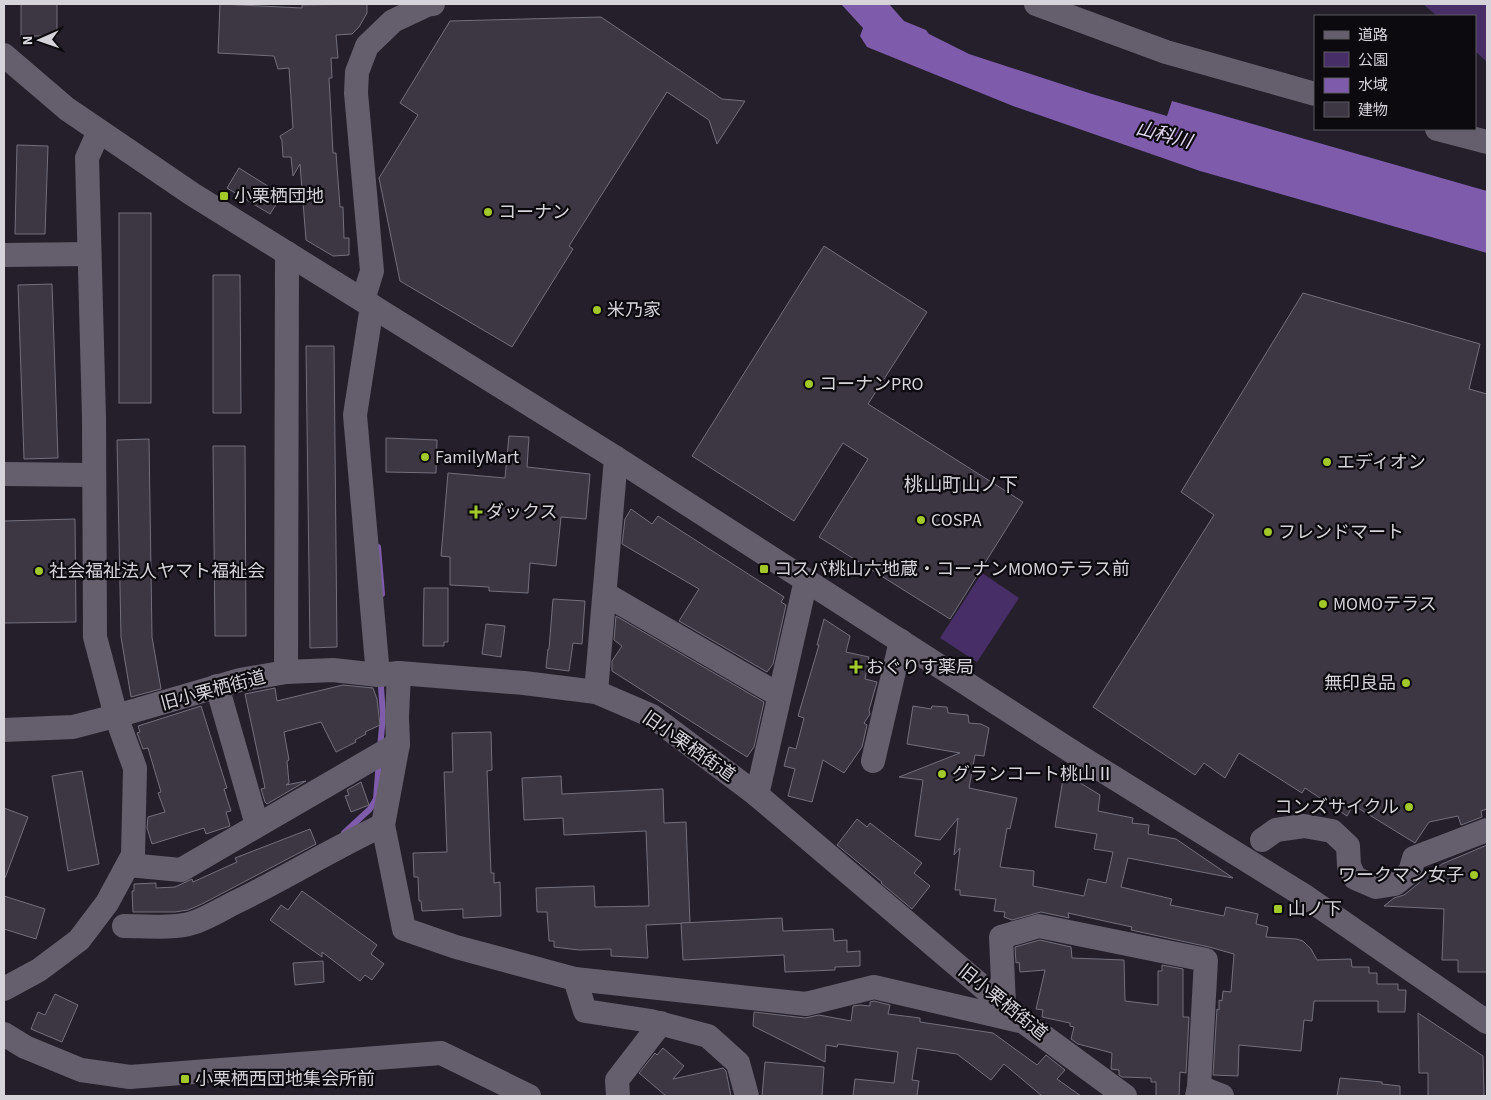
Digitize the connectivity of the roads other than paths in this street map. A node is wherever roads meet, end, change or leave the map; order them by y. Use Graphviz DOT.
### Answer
graph roads {
  1 [pos="433,4"];
  2 [pos="1036,4"];
  3 [pos="4,55"];
  4 [pos="1314,94"];
  5 [pos="1441,130"];
  6 [pos="99,131"];
  7 [pos="1487,142"];
  8 [pos="287,253"];
  9 [pos="89,254"];
  10 [pos="4,255"];
  11 [pos="368,303"];
  12 [pos="616,458"];
  13 [pos="4,474"];
  14 [pos="94,475"];
  15 [pos="806,580"];
  16 [pos="605,594"];
  17 [pos="901,641"];
  18 [pos="286,672"];
  19 [pos="388,674"];
  20 [pos="217,686"];
  21 [pos="596,692"];
  22 [pos="779,695"];
  23 [pos="116,716"];
  24 [pos="4,730"];
  25 [pos="396,745"];
  26 [pos="873,761"];
  27 [pos="757,794"];
  28 [pos="383,825"];
  29 [pos="257,826"];
  30 [pos="1487,830"];
  31 [pos="1262,840"];
  32 [pos="128,865"];
  33 [pos="124,926"];
  34 [pos="575,979"];
  35 [pos="4,988"];
  36 [pos="1004,1005"];
  37 [pos="1024,1022"];
  38 [pos="1487,1022"];
  39 [pos="661,1023"];
  40 [pos="4,1034"];
  41 [pos="1198,1092"];
  42 [pos="529,1096"];
  43 [pos="618,1096"];
  44 [pos="747,1096"];
  45 [pos="1125,1096"];
  46 [pos="1222,1096"];
  1 -- 11 [label="street"];
  2 -- 4 [label="street"];
  3 -- 6 [label="street"];
  5 -- 7 [label="street"];
  6 -- 8 [label="street"];
  6 -- 9 [label="street"];
  8 -- 11 [label="street"];
  8 -- 18 [label="street"];
  9 -- 10 [label="street"];
  9 -- 14 [label="street"];
  11 -- 12 [label="street"];
  11 -- 19 [label="street"];
  12 -- 15 [label="street"];
  12 -- 16 [label="street"];
  13 -- 14 [label="street"];
  14 -- 23 [label="street"];
  15 -- 17 [label="street"];
  15 -- 22 [label="street"];
  16 -- 21 [label="street"];
  16 -- 22 [label="street"];
  17 -- 26 [label="street"];
  17 -- 38 [label="street"];
  18 -- 19 [label="street, 旧小栗栖街道"];
  18 -- 20 [label="street, 旧小栗栖街道"];
  19 -- 21 [label="street, 旧小栗栖街道"];
  19 -- 25 [label="street"];
  20 -- 23 [label="street, 旧小栗栖街道"];
  20 -- 29 [label="street"];
  21 -- 27 [label="street, 旧小栗栖街道"];
  22 -- 27 [label="street"];
  23 -- 24 [label="street, 旧小栗栖街道"];
  23 -- 32 [label="street"];
  25 -- 28 [label="street"];
  25 -- 29 [label="street"];
  27 -- 36 [label="street, 旧小栗栖街道"];
  28 -- 33 [label="street"];
  28 -- 34 [label="street"];
  29 -- 32 [label="street"];
  30 -- 31 [label="street"];
  32 -- 35 [label="street"];
  34 -- 37 [label="street"];
  34 -- 39 [label="street"];
  36 -- 37 [label="street, 旧小栗栖街道"];
  36 -- 41 [label="street"];
  37 -- 45 [label="street, 旧小栗栖街道"];
  39 -- 43 [label="street"];
  39 -- 44 [label="street"];
  40 -- 42 [label="street"];
  41 -- 46 [label="street"];
}
